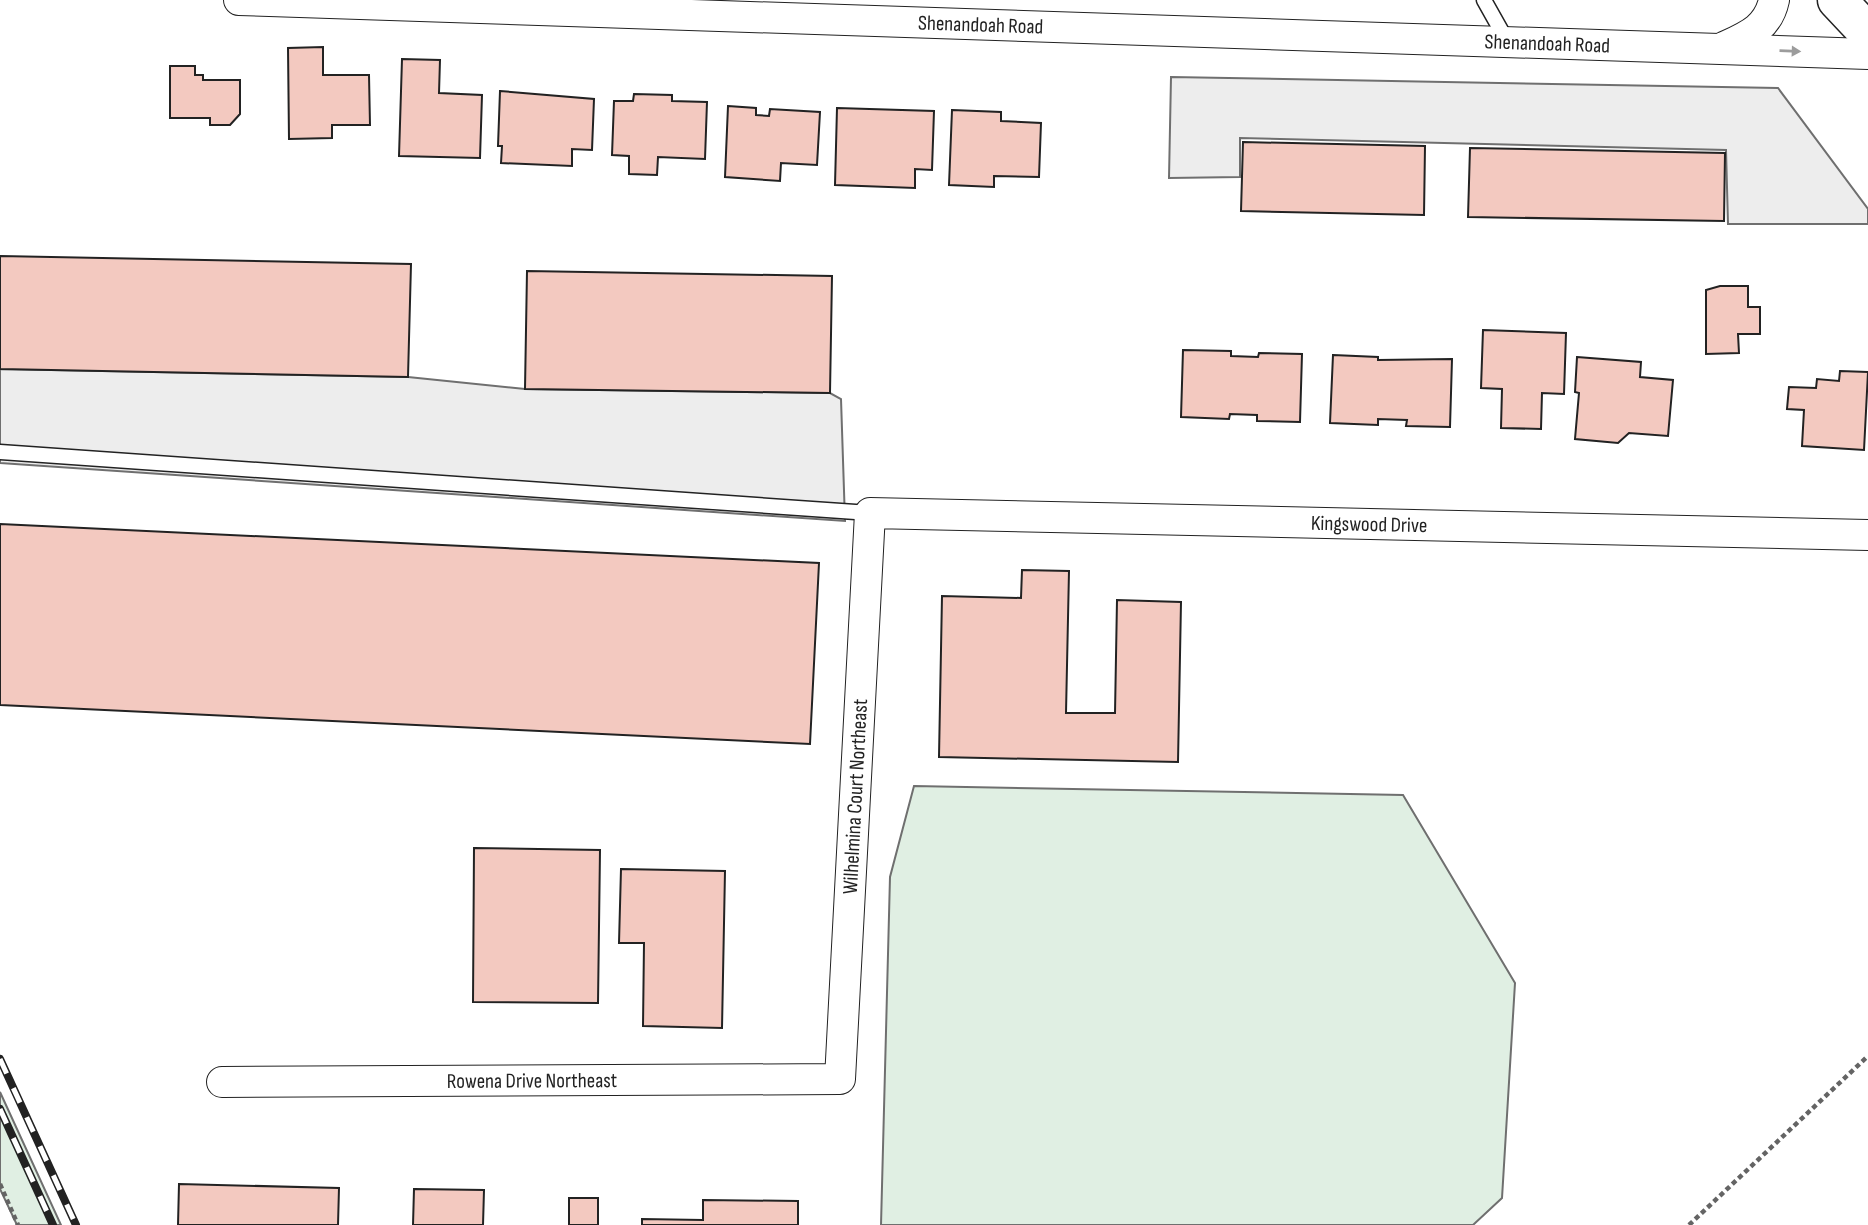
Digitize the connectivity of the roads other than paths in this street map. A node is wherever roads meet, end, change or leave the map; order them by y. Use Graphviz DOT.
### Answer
graph roads {
  1 [pos="239,0"];
  2 [pos="1484,0"];
  3 [pos="1774,0"];
  4 [pos="1837,0"];
  5 [pos="1868,33"];
  6 [pos="1507,41"];
  7 [pos="1721,48"];
  8 [pos="1868,54"];
  9 [pos="0,452"];
  10 [pos="870,513"];
  11 [pos="1868,535"];
  12 [pos="841,1079"];
  13 [pos="222,1082"];
  1 -- 6 [label="street, Shenandoah Road"];
  2 -- 6 [label="lane"];
  3 -- 7 [label="street, Shenandoah Road"];
  4 -- 5 [label="main road"];
  6 -- 7 [label="street, Shenandoah Road"];
  7 -- 8 [label="street, Shenandoah Road, one-way"];
  9 -- 10 [label="lane"];
  10 -- 11 [label="street, Kingswood Drive"];
  10 -- 12 [label="street, Wilhelmina Court Northeast"];
  12 -- 13 [label="street, Rowena Drive Northeast"];
}
